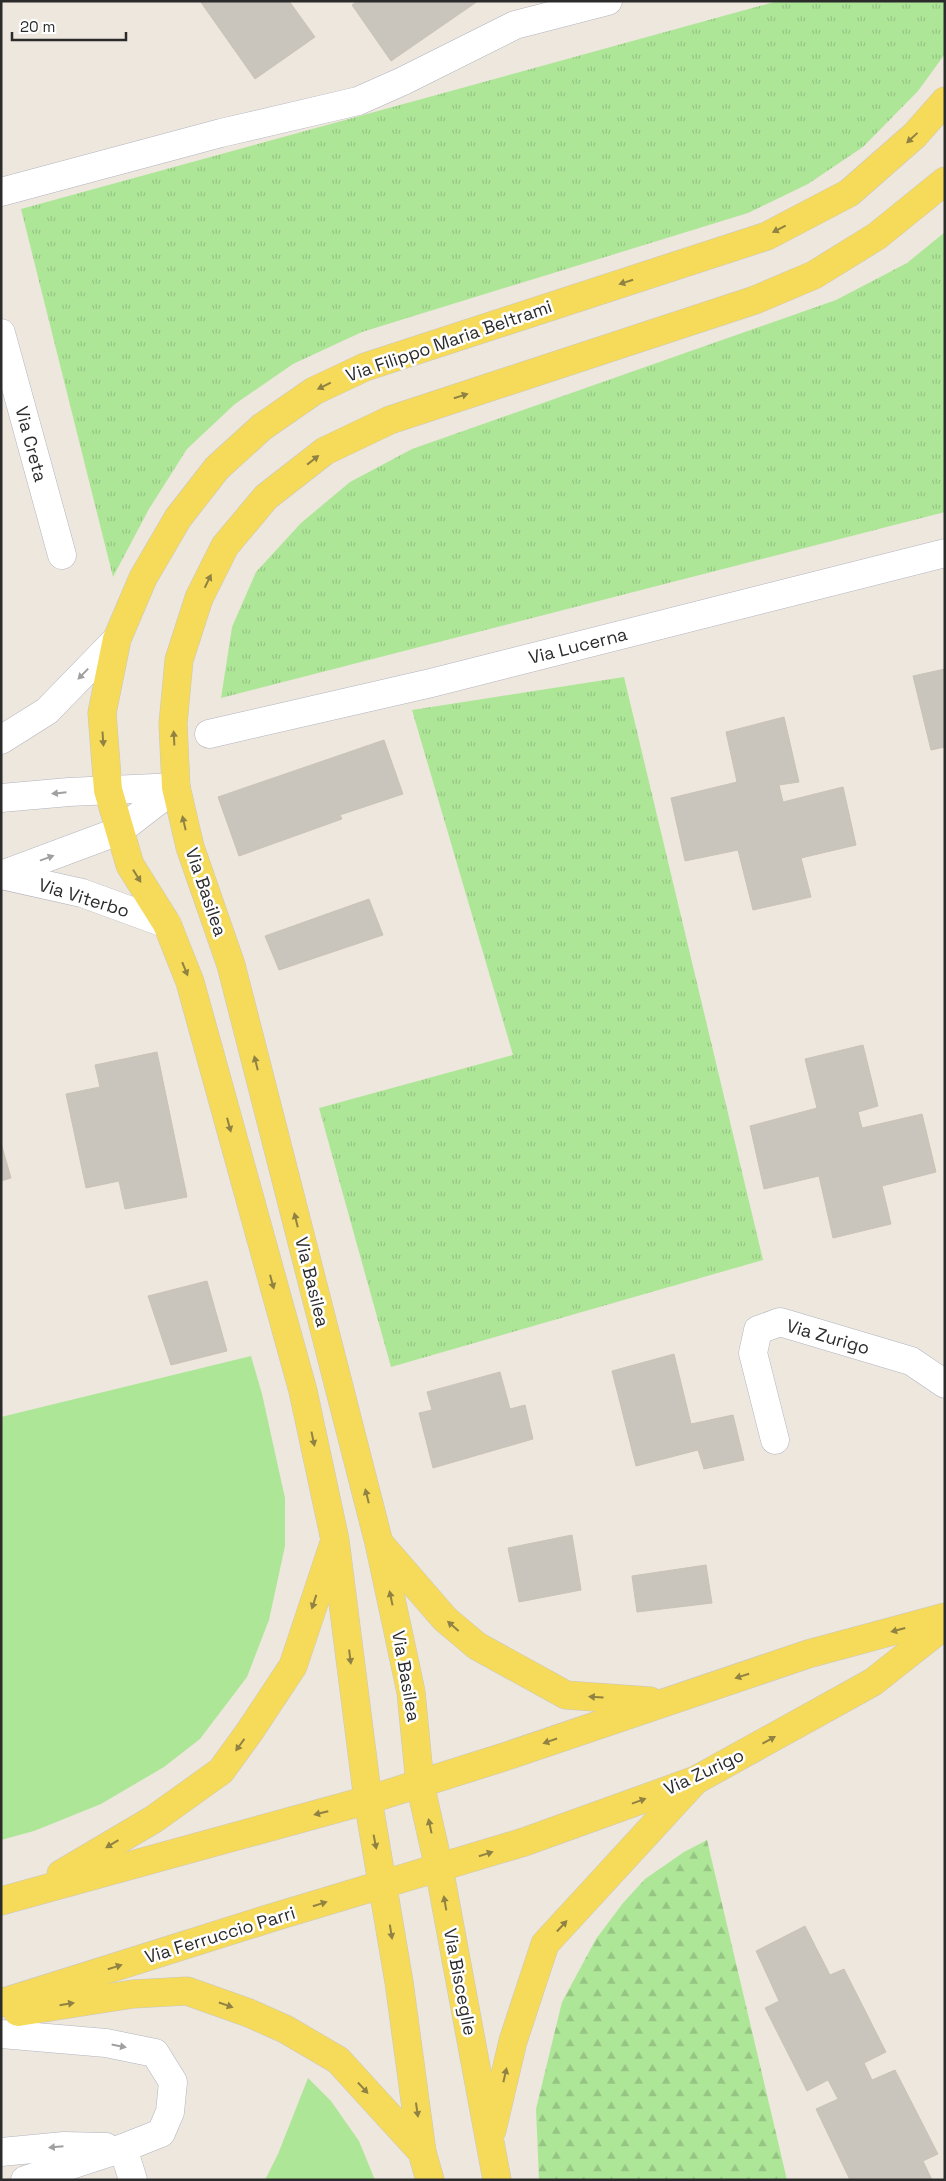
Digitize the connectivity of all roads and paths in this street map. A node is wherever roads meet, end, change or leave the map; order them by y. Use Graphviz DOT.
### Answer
graph roads {
  1 [pos="608,1"];
  2 [pos="945,101"];
  3 [pos="945,181"];
  4 [pos="1,192"];
  5 [pos="1,333"];
  6 [pos="945,553"];
  7 [pos="62,556"];
  8 [pos="117,639"];
  9 [pos="209,734"];
  10 [pos="1,740"];
  11 [pos="176,787"];
  12 [pos="108,790"];
  13 [pos="1,798"];
  14 [pos="119,831"];
  15 [pos="1,875"];
  16 [pos="166,924"];
  17 [pos="945,1384"];
  18 [pos="775,1440"];
  19 [pos="335,1540"];
  20 [pos="379,1543"];
  21 [pos="945,1618"];
  22 [pos="945,1625"];
  23 [pos="662,1702"];
  24 [pos="696,1780"];
  25 [pos="420,1784"];
  26 [pos="368,1800"];
  27 [pos="439,1868"];
  28 [pos="384,1884"];
  29 [pos="28,1893"];
  30 [pos="1,1900"];
  31 [pos="1,2003"];
  32 [pos="1,2015"];
  33 [pos="1,2034"];
  34 [pos="490,2140"];
  35 [pos="122,2148"];
  36 [pos="1,2152"];
  37 [pos="422,2152"];
  38 [pos="25,2180"];
  39 [pos="94,2180"];
  40 [pos="132,2180"];
  41 [pos="430,2180"];
  42 [pos="497,2180"];
  1 -- 4 [label="street"];
  2 -- 8 [label="main road, Via Filippo Maria Beltrami, one-way"];
  11 -- 3 [label="main road, one-way"];
  5 -- 7 [label="street, Via Creta"];
  6 -- 9 [label="street, Via Lucerna"];
  8 -- 10 [label="street, one-way"];
  8 -- 12 [label="main road, Via Filippo Maria Beltrami, one-way"];
  11 -- 12 [label="street"];
  11 -- 14 [label="street"];
  20 -- 11 [label="main road, Via Basilea, one-way"];
  12 -- 13 [label="street, one-way"];
  12 -- 14 [label="main road"];
  15 -- 14 [label="street, Via Viterbo, one-way"];
  14 -- 16 [label="main road, one-way"];
  15 -- 16 [label="street, Via Viterbo"];
  16 -- 19 [label="main road, one-way"];
  17 -- 18 [label="street, Via Zurigo"];
  19 -- 26 [label="main road, one-way"];
  19 -- 29 [label="main road, one-way"];
  23 -- 20 [label="main road, one-way"];
  25 -- 20 [label="main road, Via Basilea, one-way"];
  21 -- 23 [label="main road, one-way"];
  24 -- 22 [label="main road, Via Zurigo, one-way"];
  23 -- 25 [label="main road, one-way"];
  27 -- 24 [label="main road, Via Zurigo, one-way"];
  34 -- 24 [label="main road, one-way"];
  25 -- 26 [label="main road"];
  27 -- 25 [label="main road, Via Bisceglie, one-way"];
  26 -- 28 [label="main road, one-way"];
  26 -- 29 [label="main road, one-way"];
  27 -- 28 [label="main road, Via Ferruccio Parri"];
  34 -- 27 [label="main road, Via Bisceglie, one-way"];
  31 -- 28 [label="main road, Via Ferruccio Parri, one-way"];
  28 -- 37 [label="main road, one-way"];
  29 -- 30 [label="main road"];
  32 -- 37 [label="main road, one-way"];
  33 -- 35 [label="street, one-way"];
  34 -- 42 [label="main road, Via Bisceglie"];
  35 -- 36 [label="street, one-way"];
  35 -- 38 [label="street"];
  35 -- 39 [label="street"];
  35 -- 40 [label="street"];
  37 -- 41 [label="main road"];
}
